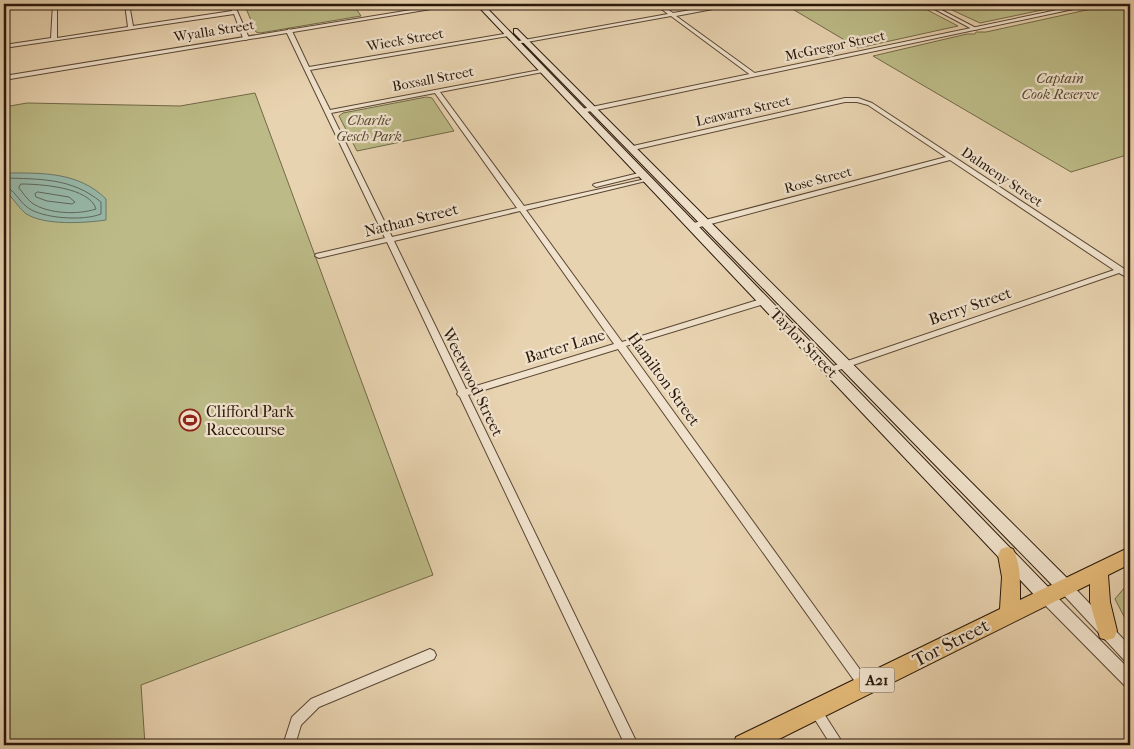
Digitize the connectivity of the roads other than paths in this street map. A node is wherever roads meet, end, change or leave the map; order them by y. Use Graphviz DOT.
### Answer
graph roads {
  1 [pos="55,4"];
  2 [pos="127,4"];
  3 [pos="232,4"];
  4 [pos="458,4"];
  5 [pos="479,4"];
  6 [pos="491,4"];
  7 [pos="656,4"];
  8 [pos="734,4"];
  9 [pos="927,4"];
  10 [pos="1094,4"];
  11 [pos="235,12"];
  12 [pos="672,15"];
  13 [pos="130,28"];
  14 [pos="976,29"];
  15 [pos="289,31"];
  16 [pos="508,34"];
  17 [pos="246,38"];
  18 [pos="54,39"];
  19 [pos="521,41"];
  20 [pos="4,47"];
  21 [pos="306,69"];
  22 [pos="543,70"];
  23 [pos="754,75"];
  24 [pos="4,78"];
  25 [pos="437,90"];
  26 [pos="858,100"];
  27 [pos="594,108"];
  28 [pos="582,111"];
  29 [pos="327,112"];
  30 [pos="633,148"];
  31 [pos="950,158"];
  32 [pos="645,176"];
  33 [pos="522,207"];
  34 [pos="510,210"];
  35 [pos="707,222"];
  36 [pos="693,226"];
  37 [pos="388,240"];
  38 [pos="319,256"];
  39 [pos="1120,270"];
  40 [pos="1130,277"];
  41 [pos="764,301"];
  42 [pos="621,344"];
  43 [pos="846,364"];
  44 [pos="830,370"];
  45 [pos="461,394"];
  46 [pos="1007,555"];
  47 [pos="1130,555"];
  48 [pos="1099,571"];
  49 [pos="1065,587"];
  50 [pos="1046,596"];
  51 [pos="1010,613"];
  52 [pos="1107,631"];
  53 [pos="430,655"];
  54 [pos="1130,656"];
  55 [pos="1130,681"];
  56 [pos="866,686"];
  57 [pos="815,710"];
  58 [pos="288,745"];
  59 [pos="632,745"];
  60 [pos="744,745"];
  61 [pos="838,745"];
  1 -- 18 [label="street"];
  2 -- 13 [label="street"];
  3 -- 11 [label="street"];
  4 -- 15 [label="street, Wyalla Street"];
  5 -- 16 [label="main road, Taylor Street"];
  6 -- 19 [label="main road, Taylor Street"];
  7 -- 12 [label="street"];
  8 -- 12 [label="street"];
  9 -- 14 [label="street"];
  10 -- 14 [label="street, McGregor Street"];
  11 -- 13 [label="street"];
  11 -- 17 [label="street"];
  12 -- 19 [label="street"];
  12 -- 23 [label="street"];
  13 -- 18 [label="street"];
  14 -- 23 [label="street, McGregor Street"];
  15 -- 17 [label="street, Wyalla Street"];
  15 -- 21 [label="street, Weetwood Street"];
  16 -- 19 [label="main road, Taylor Street"];
  16 -- 21 [label="street, Wieck Street"];
  17 -- 24 [label="street, Wyalla Street"];
  18 -- 20 [label="street"];
  19 -- 22 [label="main road, Taylor Street"];
  19 -- 27 [label="main road, Taylor Street"];
  21 -- 29 [label="street, Weetwood Street"];
  22 -- 25 [label="street, Boxsall Street"];
  22 -- 28 [label="main road, Taylor Street"];
  23 -- 27 [label="street, McGregor Street"];
  25 -- 29 [label="street, Boxsall Street"];
  25 -- 33 [label="street, Hamilton Street"];
  26 -- 30 [label="street, Leawarra Street"];
  26 -- 31 [label="street, Dalmeny Street"];
  27 -- 28 [label="street, McGregor Street"];
  27 -- 30 [label="main road, Taylor Street"];
  28 -- 32 [label="main road, Taylor Street"];
  29 -- 37 [label="street, Weetwood Street"];
  30 -- 35 [label="main road, Taylor Street"];
  31 -- 35 [label="street, Rose Street"];
  31 -- 39 [label="street, Dalmeny Street"];
  32 -- 33 [label="street, Nathan Street"];
  32 -- 36 [label="main road, Taylor Street"];
  33 -- 34 [label="street, Nathan Street"];
  33 -- 42 [label="street, Hamilton Street"];
  34 -- 37 [label="street, Nathan Street"];
  35 -- 36 [label="street, Rose Street"];
  35 -- 43 [label="main road, Taylor Street"];
  36 -- 41 [label="main road, Taylor Street"];
  37 -- 38 [label="street, Nathan Street"];
  37 -- 45 [label="street, Weetwood Street"];
  39 -- 40 [label="street, Dalmeny Street"];
  39 -- 43 [label="street, Berry Street"];
  41 -- 42 [label="street, Barter Lane"];
  41 -- 44 [label="main road, Taylor Street"];
  42 -- 45 [label="street, Barter Lane"];
  42 -- 56 [label="street, Hamilton Street"];
  43 -- 44 [label="street, Berry Street"];
  43 -- 49 [label="main road, Taylor Street"];
  44 -- 46 [label="main road, Taylor Street"];
  45 -- 59 [label="street, Weetwood Street"];
  46 -- 50 [label="main road, Taylor Street"];
  46 -- 51 [label="highway"];
  47 -- 48 [label="highway, Tor Street / A21"];
  48 -- 49 [label="highway, Tor Street / A21"];
  48 -- 52 [label="highway"];
  49 -- 50 [label="highway, Tor Street / A21"];
  49 -- 52 [label="street, Taylor Street"];
  50 -- 51 [label="highway, Tor Street / A21"];
  50 -- 55 [label="street, Taylor Street"];
  51 -- 56 [label="highway, Tor Street / A21"];
  52 -- 54 [label="street, Taylor Street"];
  53 -- 58 [label="street"];
  56 -- 57 [label="highway, Tor Street / A21"];
  57 -- 60 [label="highway, Tor Street / A21"];
  57 -- 61 [label="street"];
}
